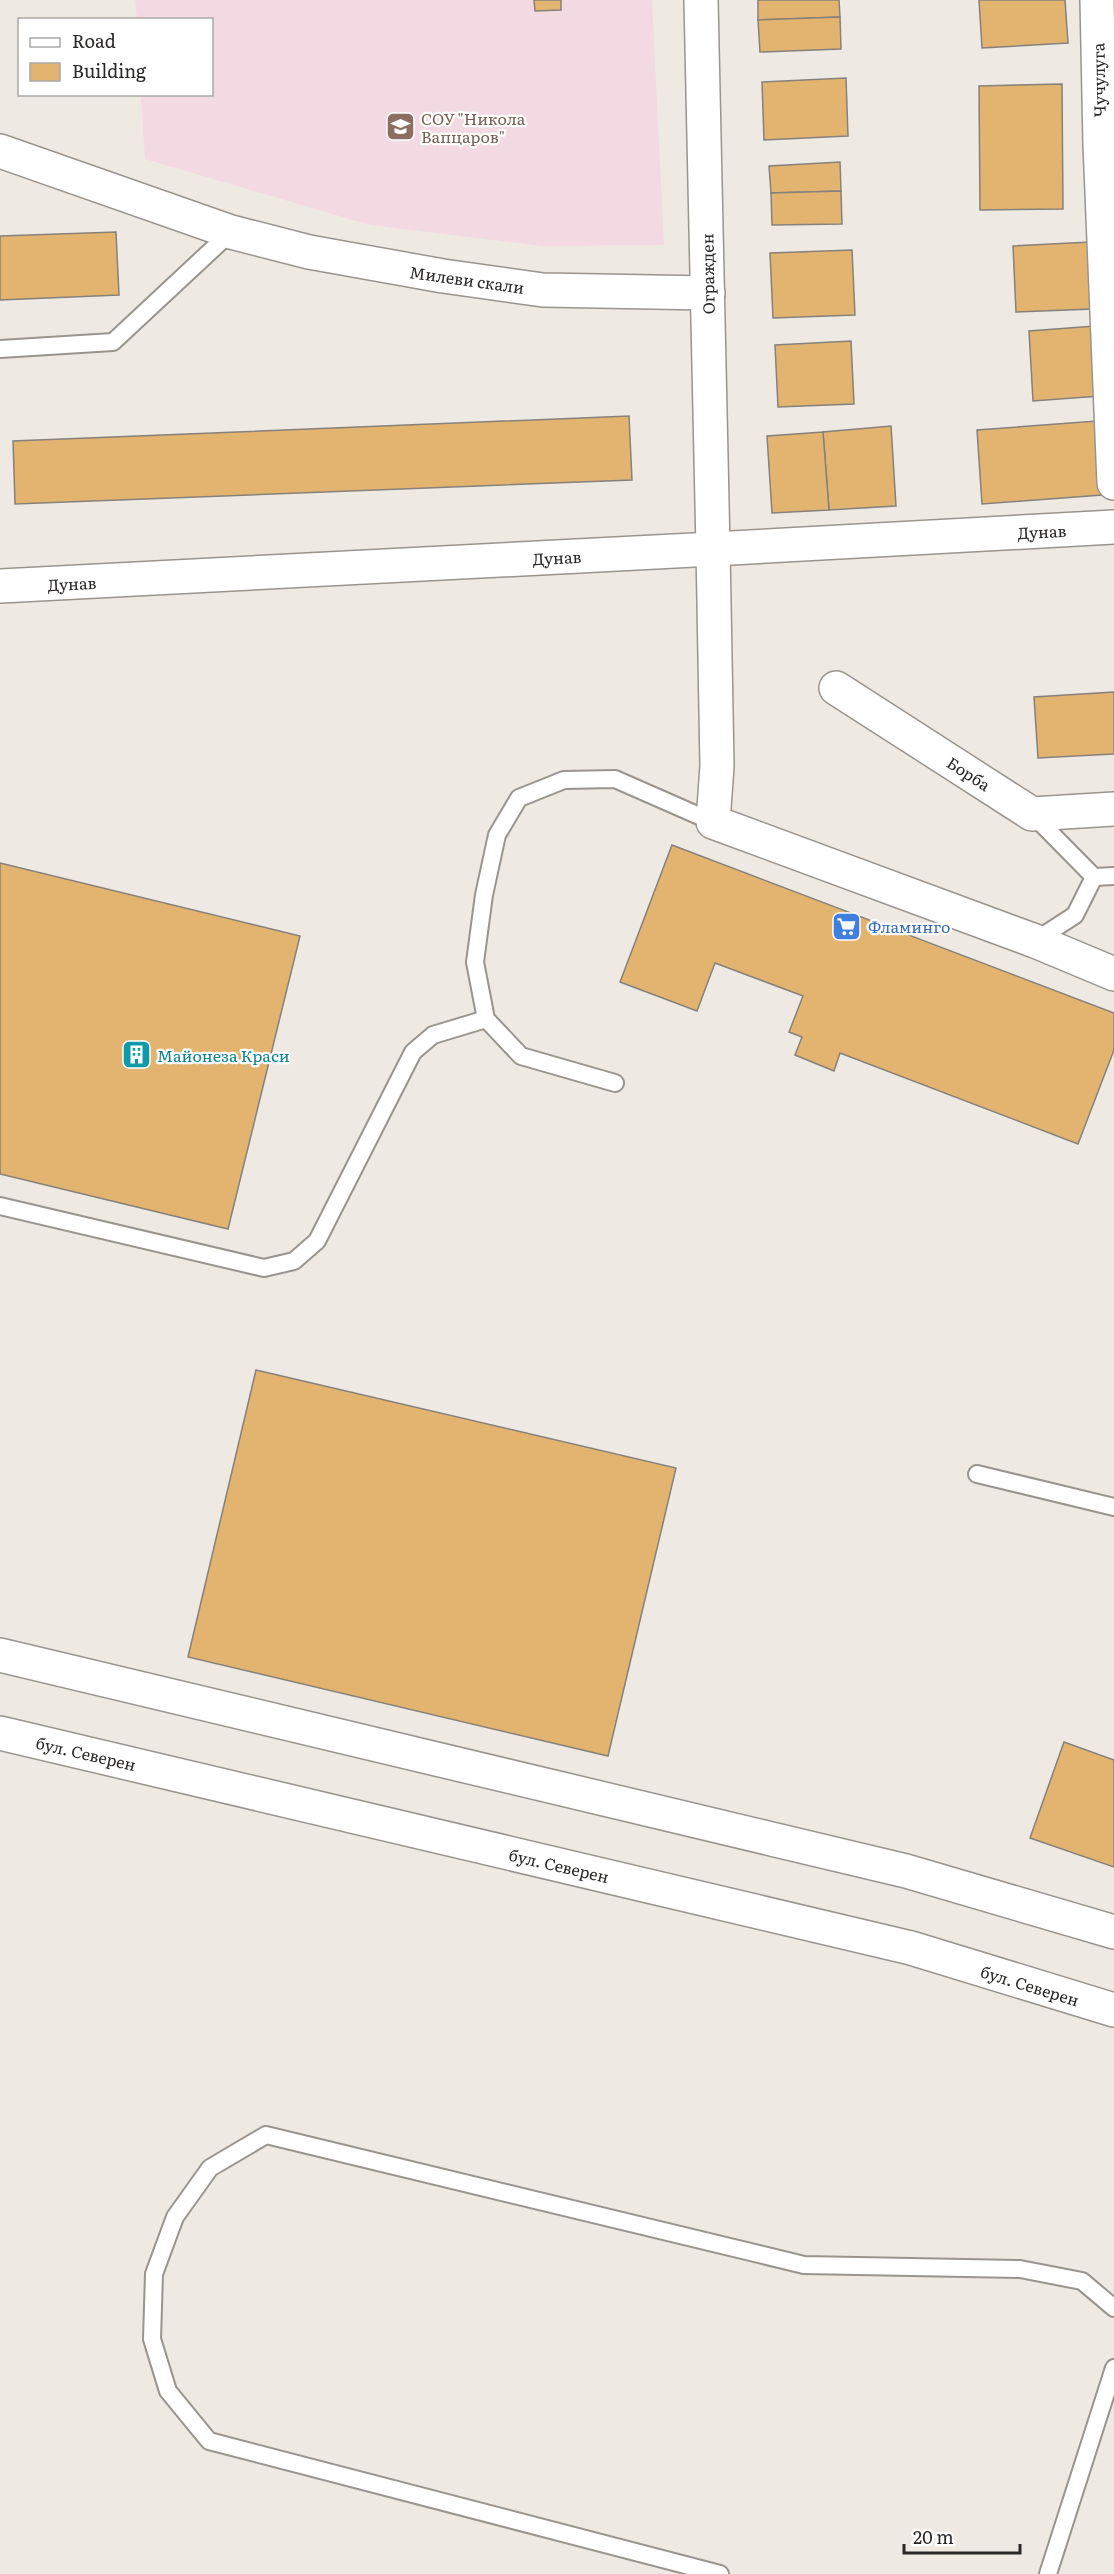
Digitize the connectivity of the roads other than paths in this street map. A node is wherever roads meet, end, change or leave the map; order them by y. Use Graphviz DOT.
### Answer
graph roads {
  1 [pos="701,0"];
  2 [pos="1097,0"];
  3 [pos="1107,144"];
  4 [pos="0,151"];
  5 [pos="231,232"];
  6 [pos="708,292"];
  7 [pos="0,349"];
  8 [pos="1114,483"];
  9 [pos="1114,527"];
  10 [pos="713,549"];
  11 [pos="0,586"];
  12 [pos="836,688"];
  13 [pos="1114,809"];
  14 [pos="1032,814"];
  15 [pos="713,822"];
  16 [pos="1114,876"];
  17 [pos="1094,877"];
  18 [pos="1035,941"];
  19 [pos="1114,974"];
  20 [pos="486,1019"];
  21 [pos="615,1083"];
  22 [pos="0,1206"];
  23 [pos="977,1474"];
  24 [pos="1114,1507"];
  25 [pos="0,1655"];
  26 [pos="0,1733"];
  27 [pos="1114,1932"];
  28 [pos="1114,2010"];
  29 [pos="1114,2308"];
  30 [pos="1114,2368"];
  31 [pos="720,2574"];
  32 [pos="1048,2574"];
  1 -- 6 [label="street, Огражден"];
  2 -- 3 [label="street, Чучулуга"];
  3 -- 8 [label="street, Чучулуга"];
  4 -- 5 [label="street, Милеви скали"];
  5 -- 6 [label="street, Милеви скали"];
  5 -- 7 [label="lane"];
  6 -- 10 [label="street, Огражден"];
  9 -- 10 [label="street, Дунав"];
  10 -- 11 [label="street, Дунав"];
  10 -- 15 [label="street"];
  12 -- 14 [label="street, Борба"];
  13 -- 14 [label="street"];
  14 -- 17 [label="lane"];
  15 -- 18 [label="street"];
  15 -- 20 [label="lane"];
  16 -- 17 [label="lane"];
  17 -- 18 [label="lane"];
  18 -- 19 [label="street"];
  20 -- 21 [label="lane"];
  20 -- 22 [label="lane"];
  23 -- 24 [label="lane"];
  25 -- 27 [label="street"];
  26 -- 28 [label="street, бул. Северен"];
  29 -- 31 [label="lane"];
  30 -- 32 [label="lane"];
}
